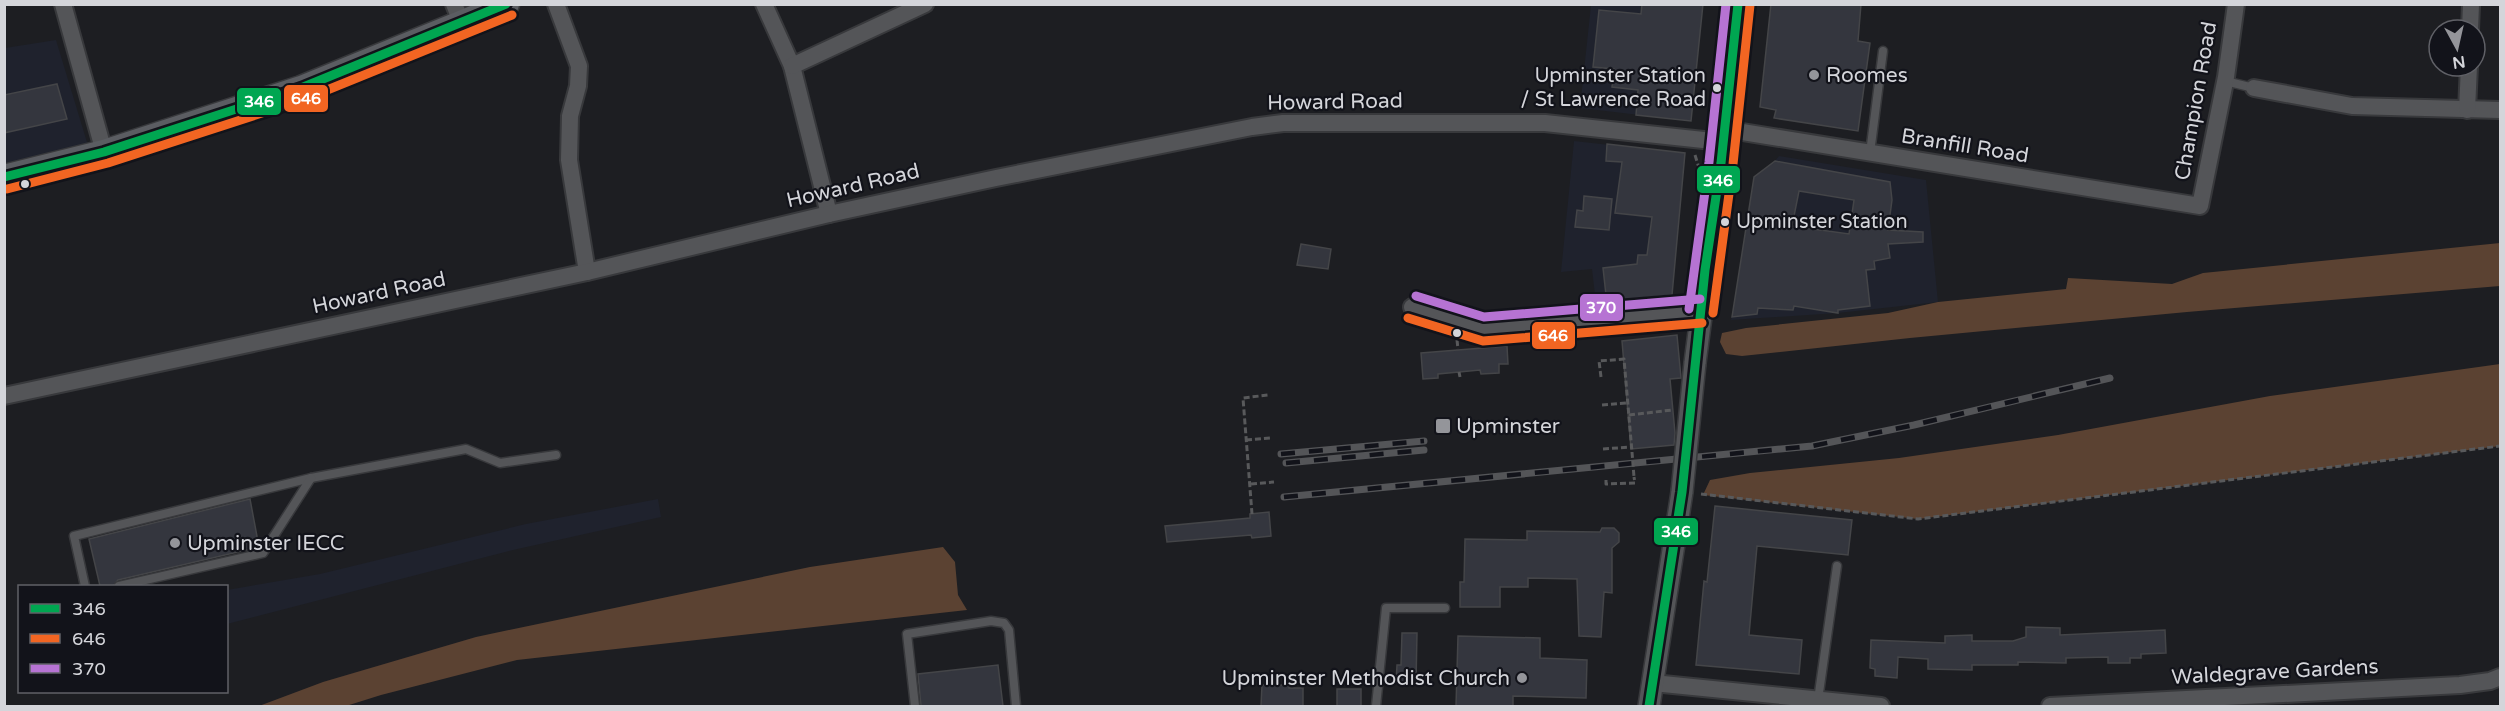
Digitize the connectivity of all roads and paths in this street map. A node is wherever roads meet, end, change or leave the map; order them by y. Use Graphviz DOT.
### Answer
graph roads {
  1 [pos="63,4"];
  2 [pos="507,4"];
  3 [pos="556,4"];
  4 [pos="764,4"];
  5 [pos="925,4"];
  6 [pos="1738,4"];
  7 [pos="2236,4"];
  8 [pos="458,14"];
  9 [pos="1883,51"];
  10 [pos="792,66"];
  11 [pos="2468,78"];
  12 [pos="2225,81"];
  13 [pos="2254,88"];
  14 [pos="2467,110"];
  15 [pos="2500,110"];
  16 [pos="1723,136"];
  17 [pos="1694,150"];
  18 [pos="104,152"];
  19 [pos="1870,153"];
  20 [pos="1703,175"];
  21 [pos="4,177"];
  22 [pos="2200,206"];
  23 [pos="829,214"];
  24 [pos="587,272"];
  25 [pos="1412,307"];
  26 [pos="1701,311"];
  27 [pos="1459,372"];
  28 [pos="1460,377"];
  29 [pos="1601,377"];
  30 [pos="1268,395"];
  31 [pos="4,396"];
  32 [pos="1628,402"];
  33 [pos="1602,405"];
  34 [pos="1691,408"];
  35 [pos="1629,414"];
  36 [pos="1270,438"];
  37 [pos="1246,440"];
  38 [pos="2500,446"];
  39 [pos="1631,447"];
  40 [pos="1603,449"];
  41 [pos="556,455"];
  42 [pos="311,478"];
  43 [pos="1274,482"];
  44 [pos="1606,482"];
  45 [pos="1251,484"];
  46 [pos="1682,492"];
  47 [pos="1252,514"];
  48 [pos="1837,566"];
  49 [pos="85,585"];
  50 [pos="124,585"];
  51 [pos="1445,608"];
  52 [pos="2500,677"];
  53 [pos="1653,682"];
  54 [pos="1818,700"];
  55 [pos="2165,703"];
  56 [pos="915,706"];
  57 [pos="1016,706"];
  58 [pos="1376,706"];
  59 [pos="1648,706"];
  60 [pos="1881,706"];
  61 [pos="2050,706"];
  1 -- 18 [label="street"];
  2 -- 8 [label="main road"];
  3 -- 24 [label="street"];
  4 -- 10 [label="street"];
  5 -- 10 [label="street"];
  6 -- 16 [label="street"];
  7 -- 12 [label="street, Champion Road"];
  8 -- 18 [label="main road"];
  9 -- 19 [label="lane"];
  10 -- 23 [label="street"];
  11 -- 14 [label="street"];
  12 -- 13 [label="lane"];
  12 -- 22 [label="street, Champion Road"];
  13 -- 14 [label="street"];
  14 -- 15 [label="street"];
  16 -- 19 [label="street, Branfill Road"];
  16 -- 23 [label="street, Howard Road"];
  16 -- 26 [label="street"];
  17 -- 20 [label="path"];
  18 -- 21 [label="main road"];
  19 -- 22 [label="street, Branfill Road"];
  23 -- 24 [label="street, Howard Road"];
  24 -- 31 [label="street, Howard Road"];
  25 -- 26 [label="street"];
  26 -- 34 [label="street, bridge"];
  27 -- 28 [label="path"];
  29 -- 32 [label="path"];
  30 -- 37 [label="path"];
  32 -- 33 [label="path"];
  32 -- 35 [label="path"];
  34 -- 35 [label="path"];
  34 -- 46 [label="street, bridge"];
  35 -- 39 [label="path"];
  36 -- 37 [label="path"];
  37 -- 45 [label="path"];
  38 -- 46 [label="path"];
  39 -- 40 [label="path"];
  39 -- 44 [label="path, bridge"];
  41 -- 42 [label="lane"];
  42 -- 49 [label="lane"];
  42 -- 50 [label="lane"];
  43 -- 45 [label="path"];
  45 -- 47 [label="path"];
  46 -- 53 [label="street"];
  48 -- 54 [label="lane"];
  51 -- 58 [label="lane"];
  52 -- 55 [label="street, Waldegrave Gardens"];
  53 -- 54 [label="street"];
  53 -- 59 [label="street"];
  54 -- 60 [label="street"];
  55 -- 61 [label="street, Waldegrave Gardens"];
  56 -- 57 [label="lane"];
}
